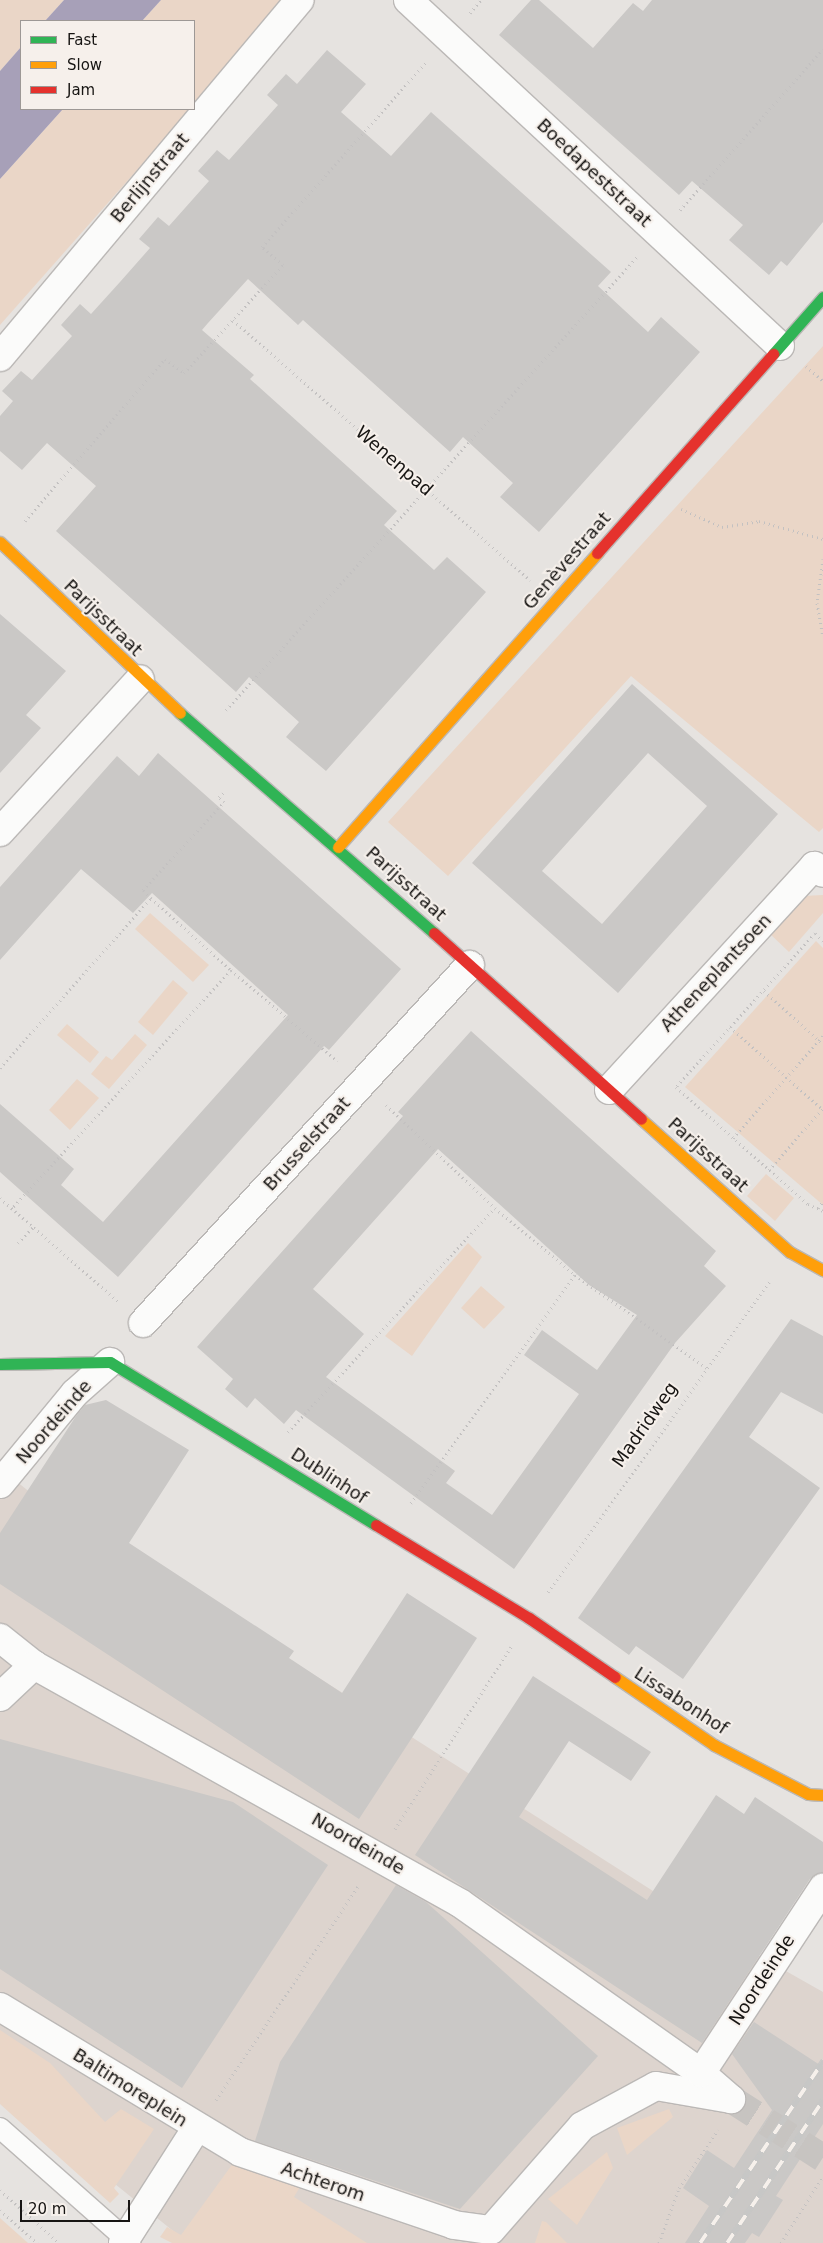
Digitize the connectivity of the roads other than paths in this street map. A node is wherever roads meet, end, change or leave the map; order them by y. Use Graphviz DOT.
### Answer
graph roads {
  1 [pos="300,0"];
  2 [pos="408,0"];
  3 [pos="823,297"];
  4 [pos="780,346"];
  5 [pos="0,357"];
  6 [pos="2,544"];
  7 [pos="140,679"];
  8 [pos="0,832"];
  9 [pos="338,847"];
  10 [pos="820,864"];
  11 [pos="470,965"];
  12 [pos="609,1090"];
  13 [pos="823,1270"];
  14 [pos="144,1323"];
  15 [pos="110,1362"];
  16 [pos="0,1364"];
  17 [pos="0,1484"];
  18 [pos="529,1618"];
  19 [pos="0,1638"];
  20 [pos="34,1665"];
  21 [pos="0,1697"];
  22 [pos="823,1795"];
  23 [pos="823,1888"];
  24 [pos="0,2007"];
  25 [pos="701,2073"];
  26 [pos="0,2128"];
  27 [pos="196,2129"];
  28 [pos="454,2225"];
  29 [pos="126,2242"];
  1 -- 5 [label="street, Berlijnstraat"];
  2 -- 4 [label="street, Boedapeststraat"];
  3 -- 4 [label="street, Genèvestraat"];
  4 -- 9 [label="street, Genèvestraat"];
  6 -- 7 [label="street, Parijsstraat"];
  7 -- 8 [label="street"];
  7 -- 9 [label="street, Parijsstraat"];
  9 -- 11 [label="street, Parijsstraat"];
  10 -- 12 [label="street, Atheneplantsoen"];
  11 -- 12 [label="street, Parijsstraat"];
  11 -- 14 [label="street, Brusselstraat"];
  12 -- 13 [label="street, Parijsstraat"];
  15 -- 16 [label="street"];
  15 -- 17 [label="street, Noordeinde"];
  15 -- 18 [label="street, Dublinhof"];
  18 -- 22 [label="street, Lissabonhof"];
  19 -- 20 [label="street, Noordeinde"];
  20 -- 21 [label="street"];
  20 -- 25 [label="street, Noordeinde"];
  23 -- 25 [label="street, Noordeinde"];
  24 -- 27 [label="street, Baltimoreplein"];
  25 -- 28 [label="street, Noordeinde"];
  26 -- 29 [label="lane"];
  27 -- 28 [label="street, Achterom"];
  27 -- 29 [label="street, Baltimoreplein"];
}
